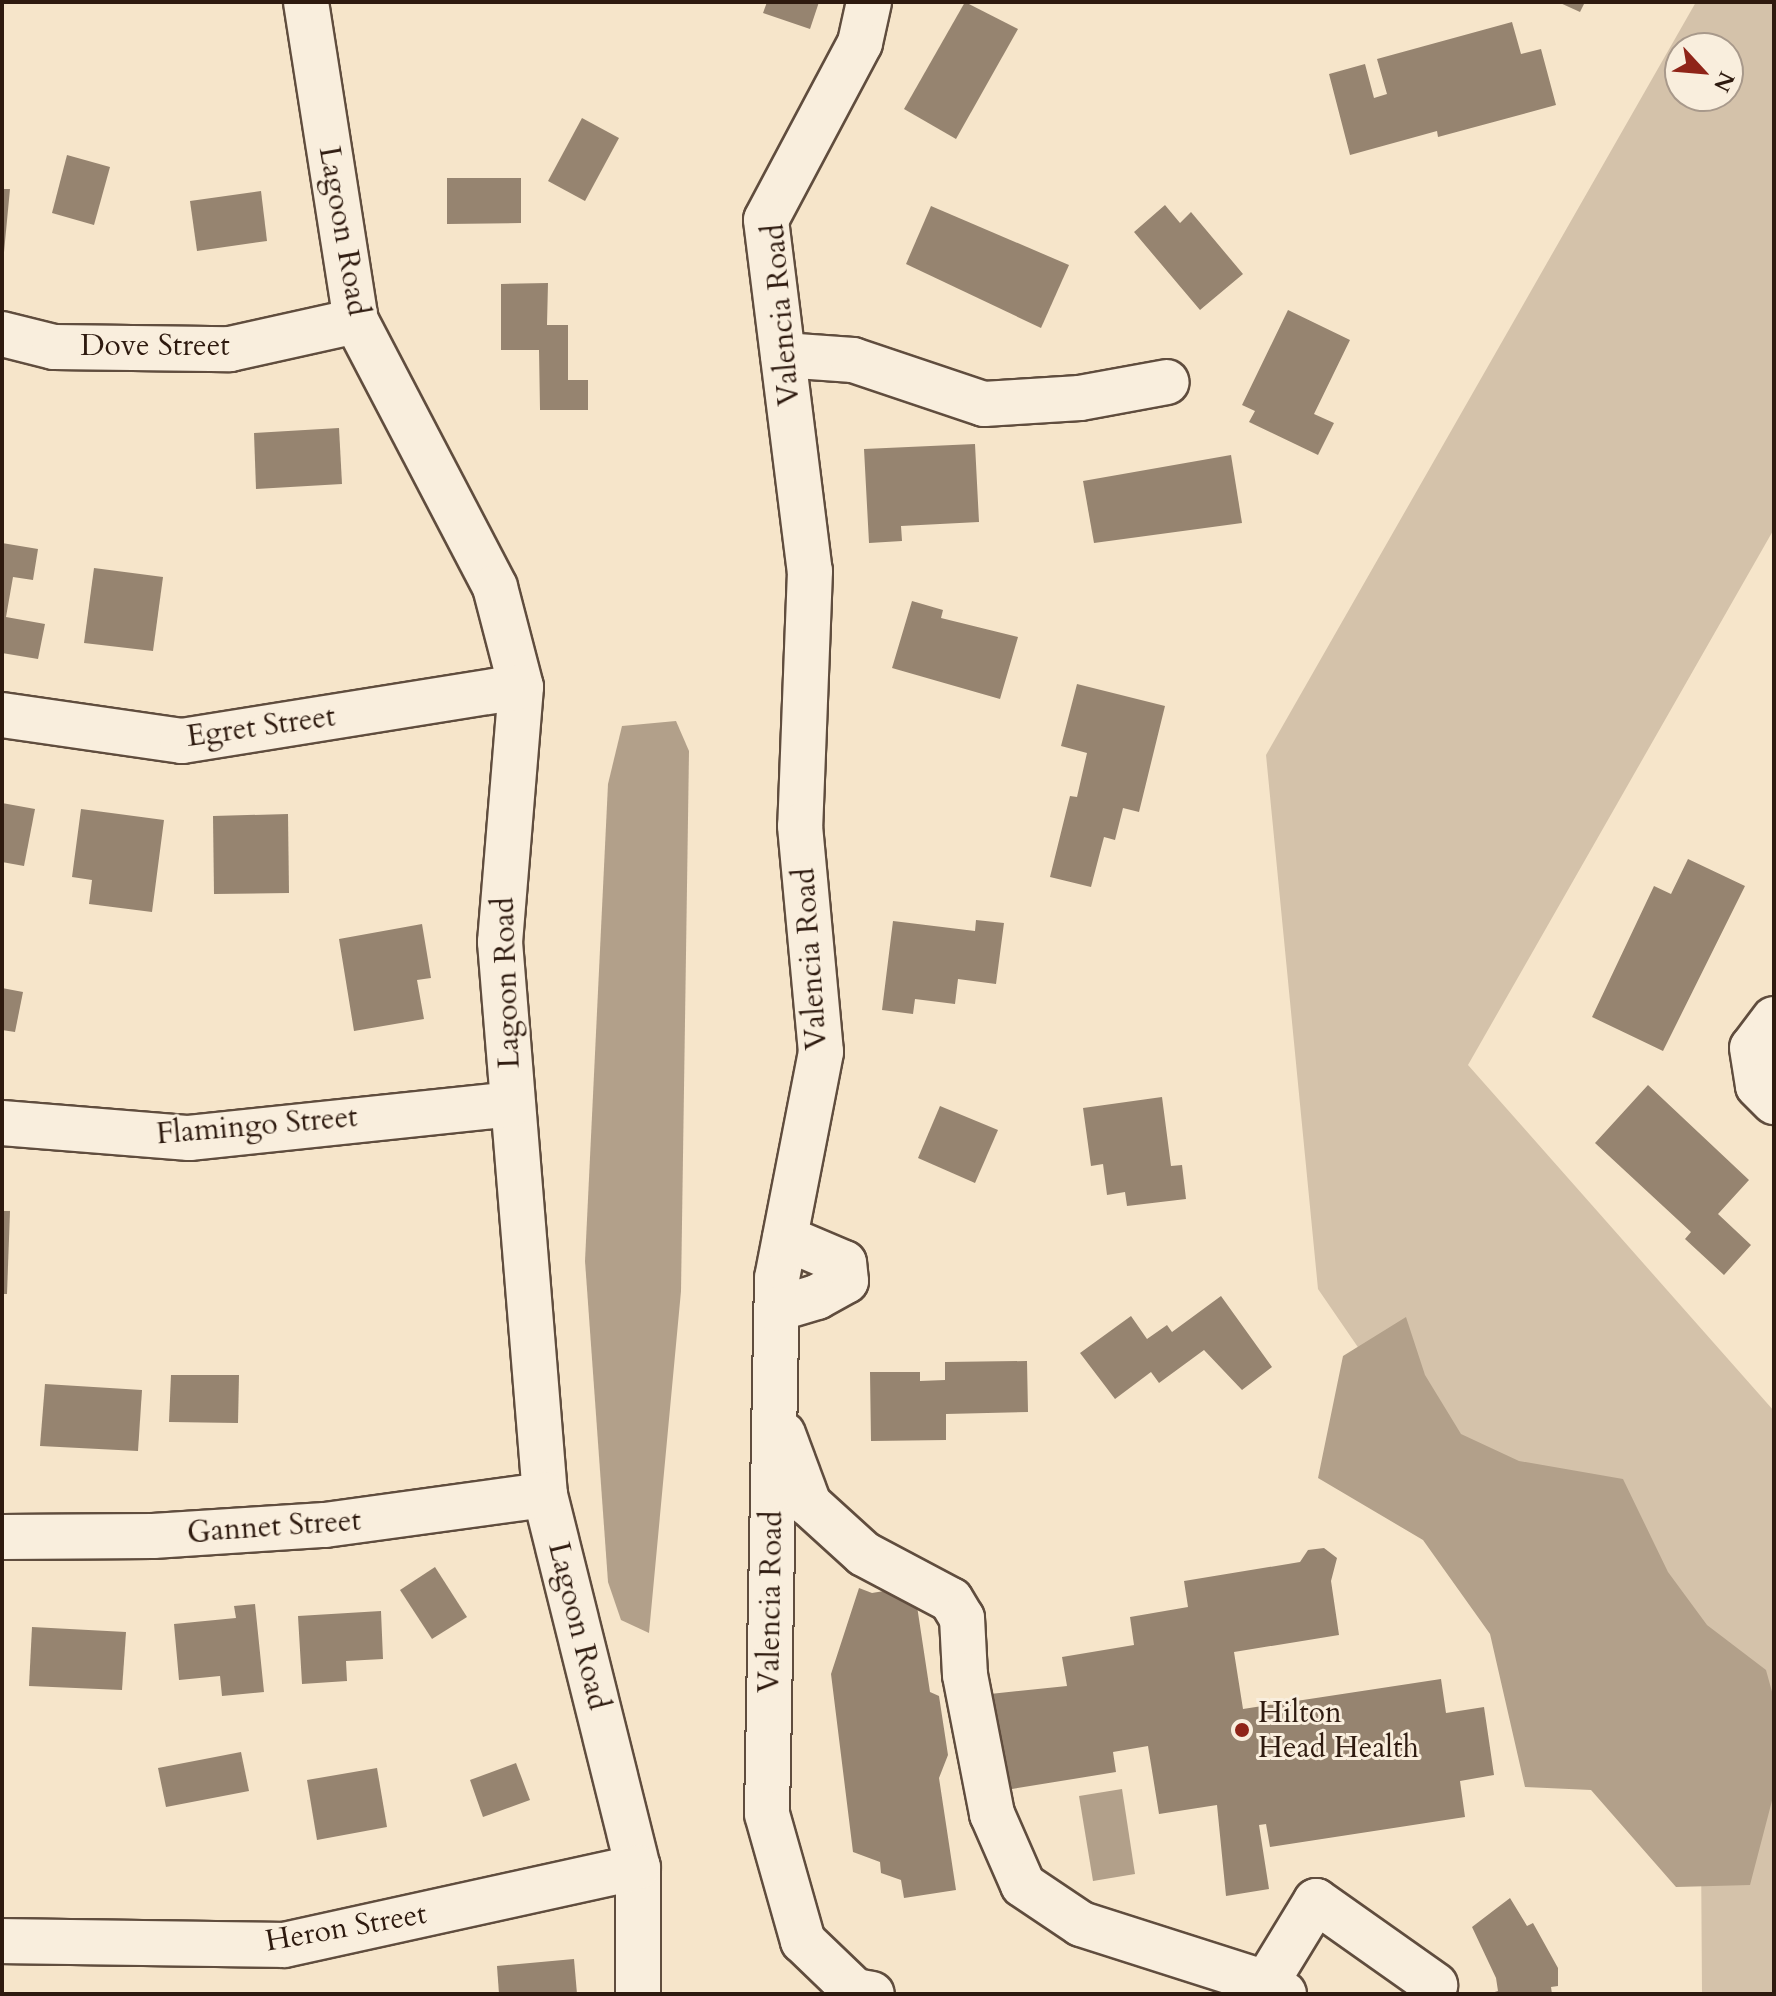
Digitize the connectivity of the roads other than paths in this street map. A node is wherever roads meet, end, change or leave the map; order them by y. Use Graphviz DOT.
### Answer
graph roads {
  1 [pos="306,2"];
  2 [pos="869,2"];
  3 [pos="356,321"];
  4 [pos="2,334"];
  5 [pos="783,355"];
  6 [pos="1167,382"];
  7 [pos="521,687"];
  8 [pos="2,715"];
  9 [pos="1774,1019"];
  10 [pos="1774,1102"];
  11 [pos="512,1104"];
  12 [pos="2,1123"];
  13 [pos="785,1238"];
  14 [pos="777,1309"];
  15 [pos="775,1411"];
  16 [pos="545,1495"];
  17 [pos="2,1537"];
  18 [pos="638,1867"];
  19 [pos="2,1941"];
  20 [pos="1435,1985"];
  21 [pos="1275,1989"];
  22 [pos="638,1994"];
  23 [pos="872,1994"];
  1 -- 3 [label="street, Lagoon Road"];
  2 -- 5 [label="street, Valencia Road"];
  3 -- 4 [label="street, Dove Street"];
  3 -- 7 [label="street, Lagoon Road"];
  5 -- 6 [label="street"];
  5 -- 13 [label="street, Valencia Road"];
  7 -- 8 [label="street, Egret Street"];
  7 -- 11 [label="street, Lagoon Road"];
  9 -- 10 [label="street"];
  11 -- 12 [label="street, Flamingo Street"];
  11 -- 16 [label="street, Lagoon Road"];
  13 -- 14 [label="street, Valencia Road"];
  13 -- 14 [label="street"];
  14 -- 15 [label="street, Valencia Road"];
  15 -- 21 [label="street"];
  15 -- 23 [label="street, Valencia Road"];
  16 -- 17 [label="street, Gannet Street"];
  16 -- 18 [label="street, Lagoon Road"];
  18 -- 19 [label="street, Heron Street"];
  18 -- 22 [label="street, Lagoon Road"];
  20 -- 21 [label="street"];
}
